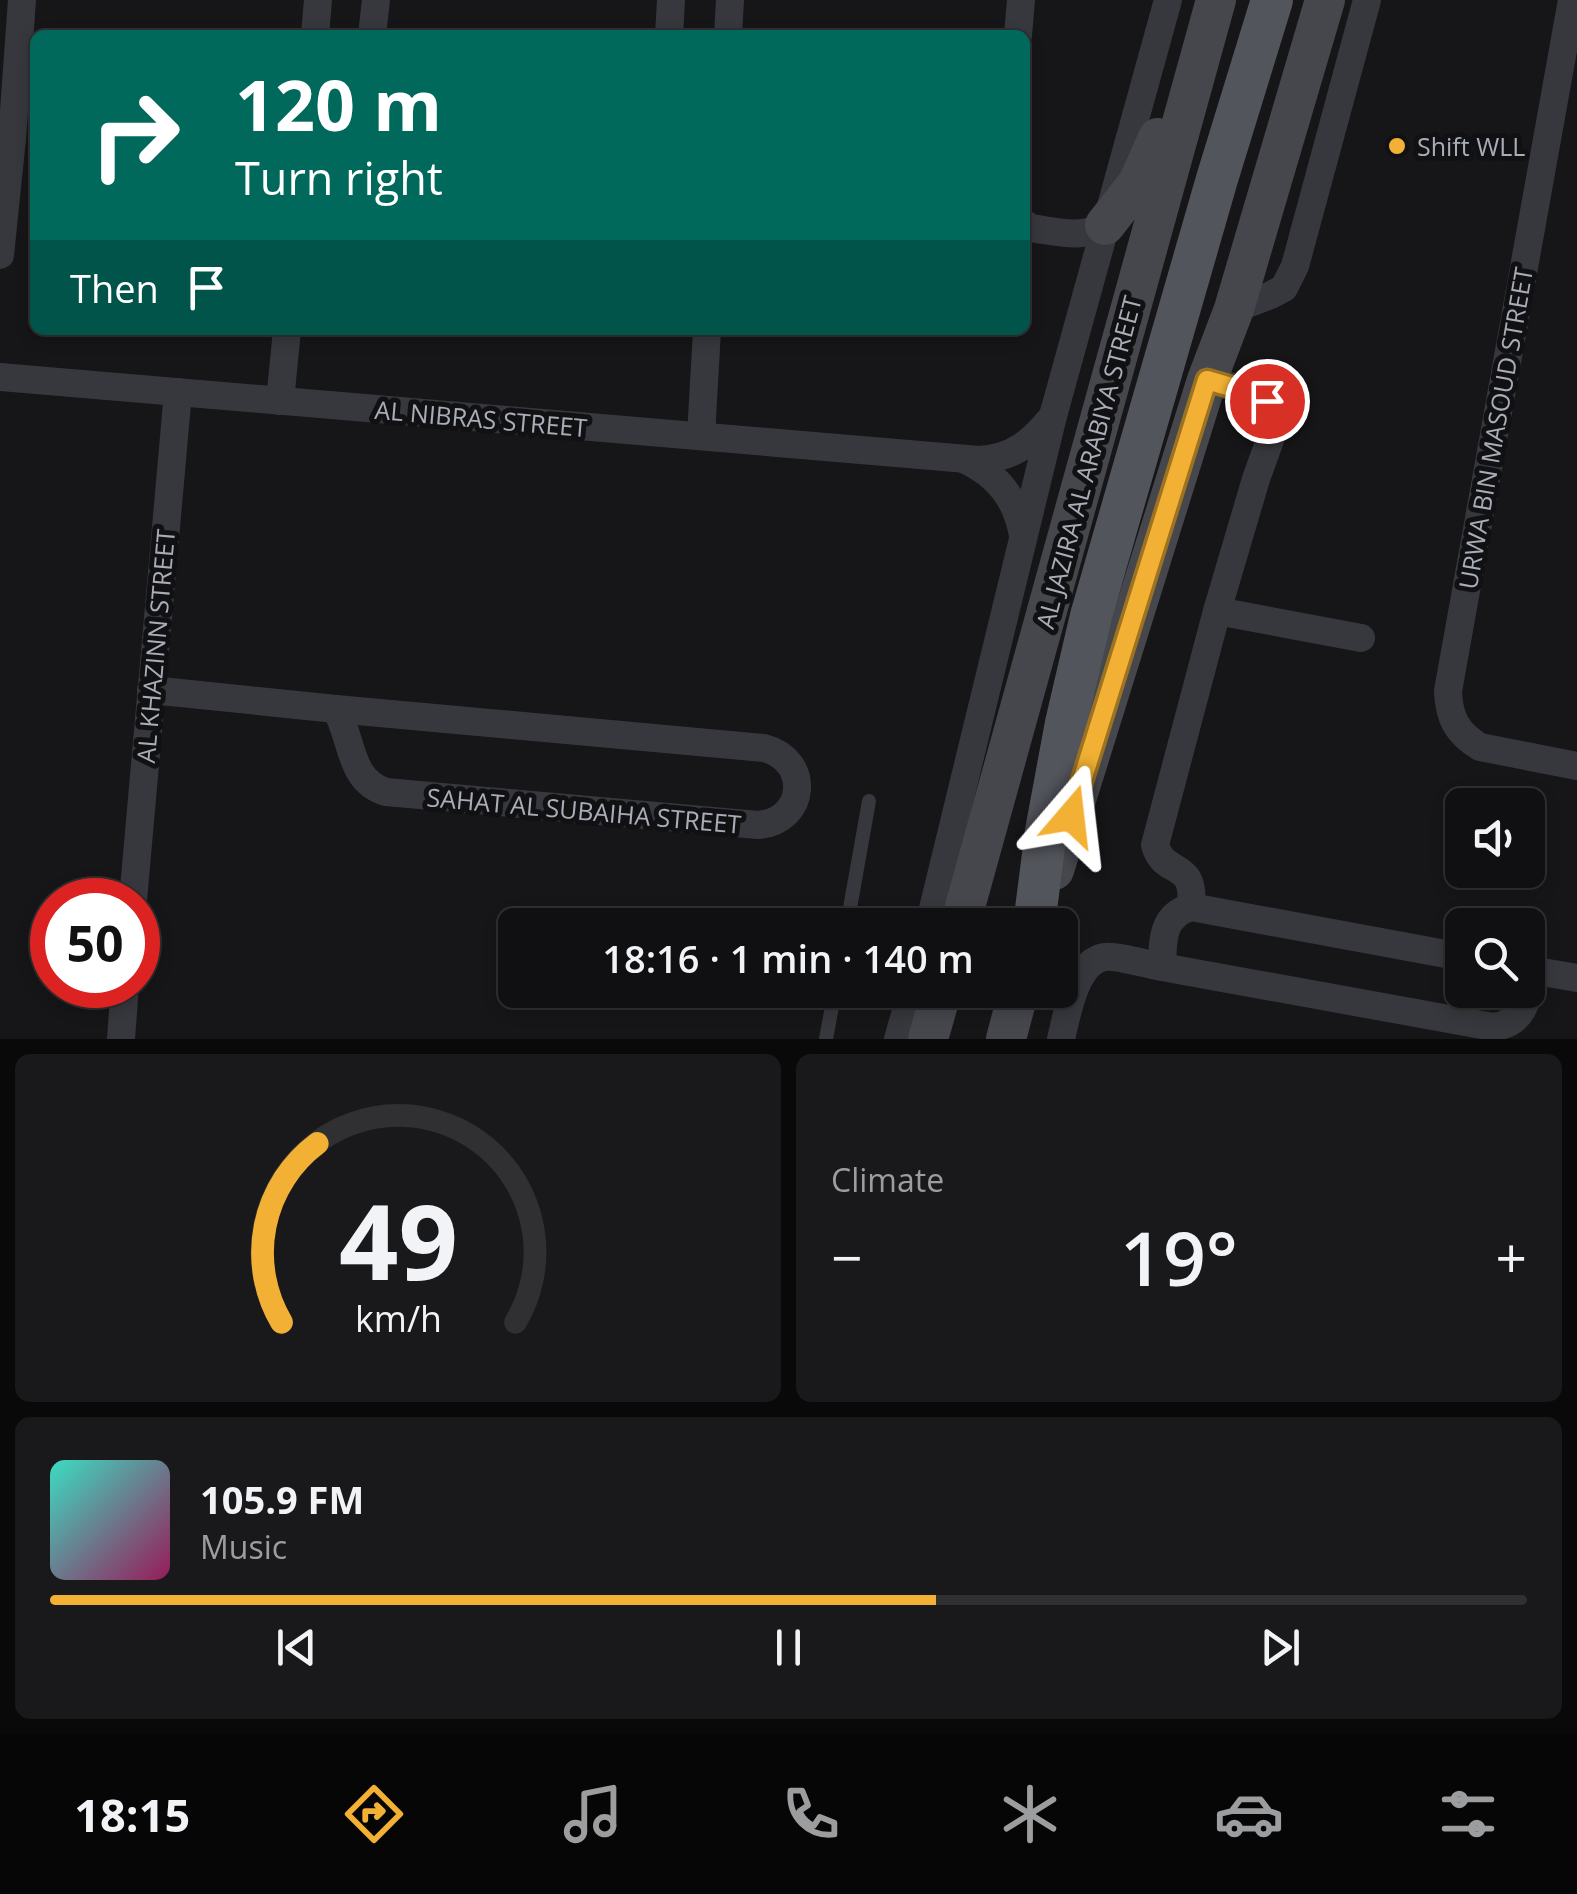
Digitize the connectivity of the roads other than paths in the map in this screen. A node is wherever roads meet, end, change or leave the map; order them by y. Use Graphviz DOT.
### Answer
graph roads {
  1 [pos="22,0"];
  2 [pos="318,0"];
  3 [pos="376,0"];
  4 [pos="671,0"];
  5 [pos="730,0"];
  6 [pos="1021,0"];
  7 [pos="1168,0"];
  8 [pos="1216,0"];
  9 [pos="1272,0"];
  10 [pos="1325,0"];
  11 [pos="1367,0"];
  12 [pos="1572,0"];
  13 [pos="315,30"];
  14 [pos="373,30"];
  15 [pos="669,30"];
  16 [pos="728,30"];
  17 [pos="1018,30"];
  18 [pos="1195,74"];
  19 [pos="4,169"];
  20 [pos="1105,225"];
  21 [pos="1030,228"];
  22 [pos="0,255"];
  23 [pos="1234,308"];
  24 [pos="287,335"];
  25 [pos="707,335"];
  26 [pos="0,377"];
  27 [pos="1207,380"];
  28 [pos="178,392"];
  29 [pos="280,401"];
  30 [pos="1053,416"];
  31 [pos="701,436"];
  32 [pos="963,458"];
  33 [pos="1023,534"];
  34 [pos="1216,611"];
  35 [pos="1361,638"];
  36 [pos="151,690"];
  37 [pos="336,709"];
  38 [pos="1577,766"];
  39 [pos="869,800"];
  40 [pos="135,878"];
  41 [pos="850,908"];
  42 [pos="934,908"];
  43 [pos="965,908"];
  44 [pos="1038,908"];
  45 [pos="1041,908"];
  46 [pos="1191,908"];
  47 [pos="1445,954"];
  48 [pos="1162,967"];
  49 [pos="1545,973"];
  50 [pos="1577,978"];
  51 [pos="124,1008"];
  52 [pos="832,1008"];
  53 [pos="913,1008"];
  54 [pos="923,1008"];
  55 [pos="1014,1008"];
  56 [pos="1523,1008"];
  57 [pos="121,1039"];
  58 [pos="826,1039"];
  59 [pos="898,1039"];
  60 [pos="928,1039"];
  61 [pos="1006,1039"];
  62 [pos="1061,1039"];
  1 -- 19 [label="street"];
  2 -- 13 [label="street"];
  3 -- 14 [label="street"];
  4 -- 15 [label="street"];
  5 -- 16 [label="street"];
  6 -- 17 [label="street"];
  7 -- 20 [label="street, AL JAZIRA AL ARABIYA STREET"];
  8 -- 18 [label="main road, AL JAZIRA AL ARABIYA STREET"];
  9 -- 44 [label="main road"];
  10 -- 23 [label="main road"];
  11 -- 23 [label="street"];
  12 -- 38 [label="street, URWA BIN MASOUD STREET"];
  18 -- 20 [label="main road"];
  18 -- 43 [label="main road, AL JAZIRA AL ARABIYA STREET"];
  19 -- 22 [label="street"];
  20 -- 21 [label="street"];
  20 -- 30 [label="street, AL JAZIRA AL ARABIYA STREET"];
  23 -- 27 [label="main road"];
  24 -- 29 [label="street"];
  25 -- 31 [label="street"];
  26 -- 28 [label="street, AL NIBRAS STREET"];
  27 -- 34 [label="street"];
  27 -- 45 [label="main road"];
  28 -- 29 [label="street, AL NIBRAS STREET"];
  28 -- 36 [label="street, AL KHAZINN STREET"];
  29 -- 31 [label="street, AL NIBRAS STREET"];
  30 -- 32 [label="street, AL NIBRAS STREET"];
  30 -- 33 [label="street, AL JAZIRA AL ARABIYA STREET"];
  31 -- 32 [label="street, AL NIBRAS STREET"];
  32 -- 33 [label="street"];
  33 -- 42 [label="street, AL JAZIRA AL ARABIYA STREET"];
  34 -- 35 [label="street"];
  34 -- 46 [label="street"];
  36 -- 37 [label="street, SAHAT AL SUBAIHA STREET"];
  36 -- 40 [label="street, AL KHAZINN STREET"];
  37 -- 37 [label="street, SAHAT AL SUBAIHA STREET"];
  39 -- 41 [label="lane"];
  46 -- 47 [label="street"];
  46 -- 48 [label="street"];
  48 -- 56 [label="street"];
  48 -- 62 [label="street"];
  49 -- 50 [label="street"];
  51 -- 57 [label="street"];
  52 -- 58 [label="lane"];
  53 -- 59 [label="street"];
  54 -- 60 [label="main road"];
  55 -- 61 [label="main road"];
}
